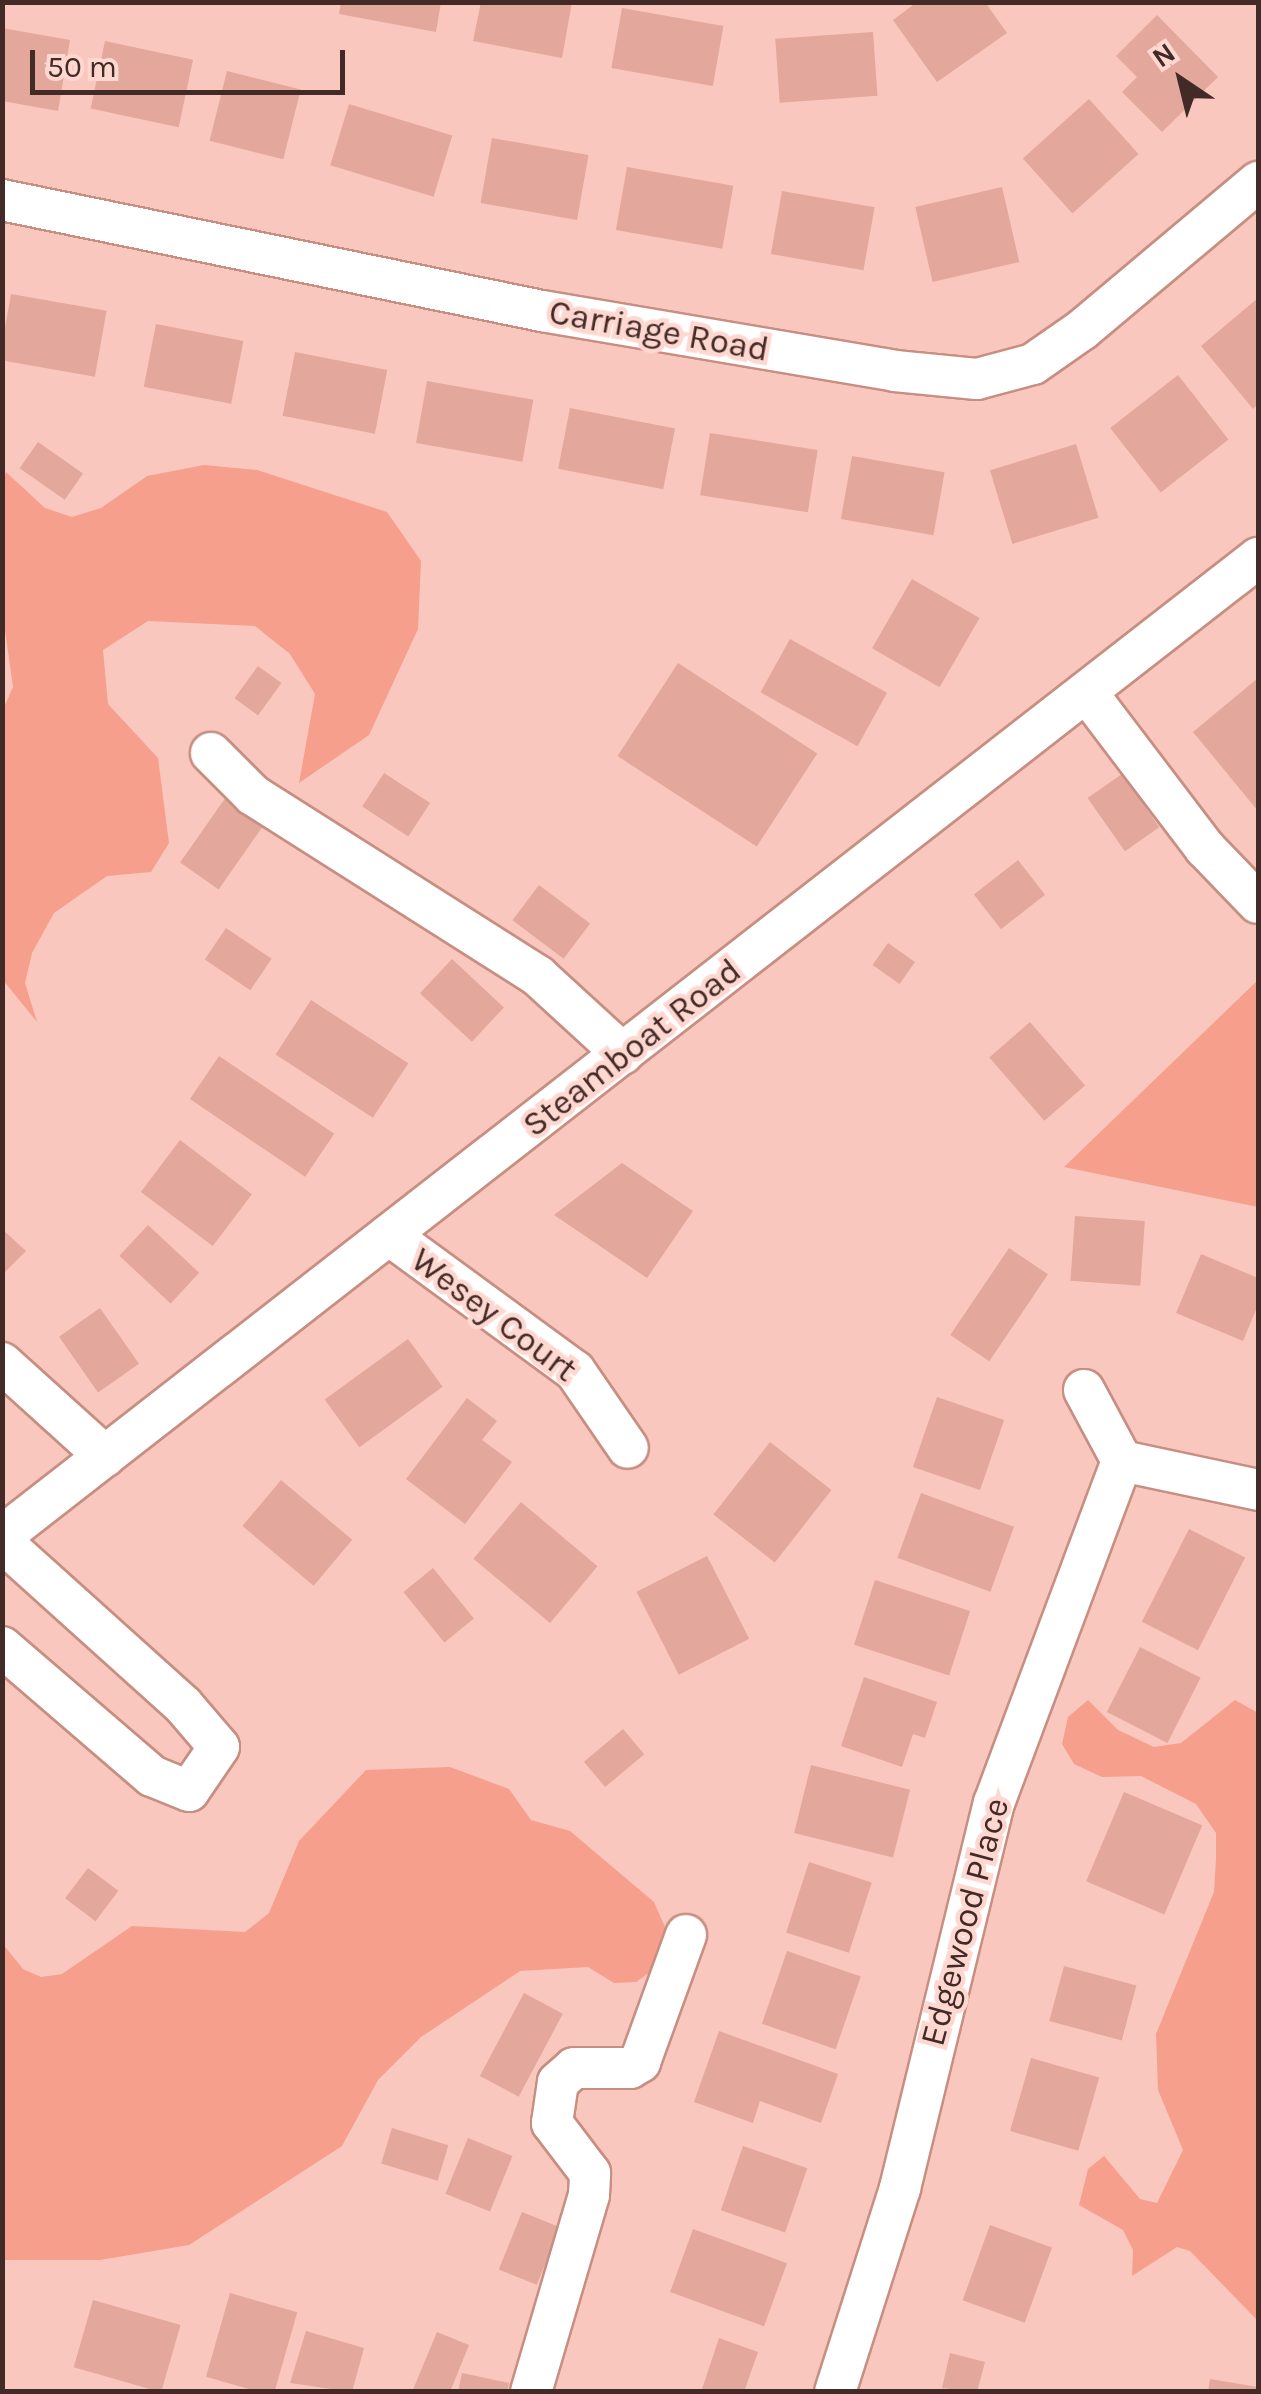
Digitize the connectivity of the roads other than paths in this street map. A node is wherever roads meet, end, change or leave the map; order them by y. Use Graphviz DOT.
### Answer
graph roads {
  1 [pos="1258,182"];
  2 [pos="2,200"];
  3 [pos="1258,558"];
  4 [pos="1088,694"];
  5 [pos="211,753"];
  6 [pos="1258,902"];
  7 [pos="624,1054"];
  8 [pos="389,1235"];
  9 [pos="2,1363"];
  10 [pos="1084,1390"];
  11 [pos="628,1448"];
  12 [pos="105,1456"];
  13 [pos="1122,1460"];
  14 [pos="1258,1490"];
  15 [pos="2,1539"];
  16 [pos="2,1648"];
  17 [pos="686,1935"];
  18 [pos="531,2392"];
  19 [pos="835,2392"];
  1 -- 2 [label="street, Carriage Road"];
  3 -- 4 [label="street, Steamboat Road"];
  4 -- 6 [label="street"];
  4 -- 7 [label="street, Steamboat Road"];
  5 -- 7 [label="street"];
  7 -- 8 [label="street, Steamboat Road"];
  8 -- 11 [label="street, Wesey Court"];
  8 -- 12 [label="street, Steamboat Road"];
  9 -- 12 [label="street"];
  10 -- 13 [label="street"];
  12 -- 15 [label="street, Steamboat Road"];
  13 -- 14 [label="street"];
  13 -- 19 [label="street, Edgewood Place"];
  15 -- 16 [label="street"];
  17 -- 18 [label="street"];
}
